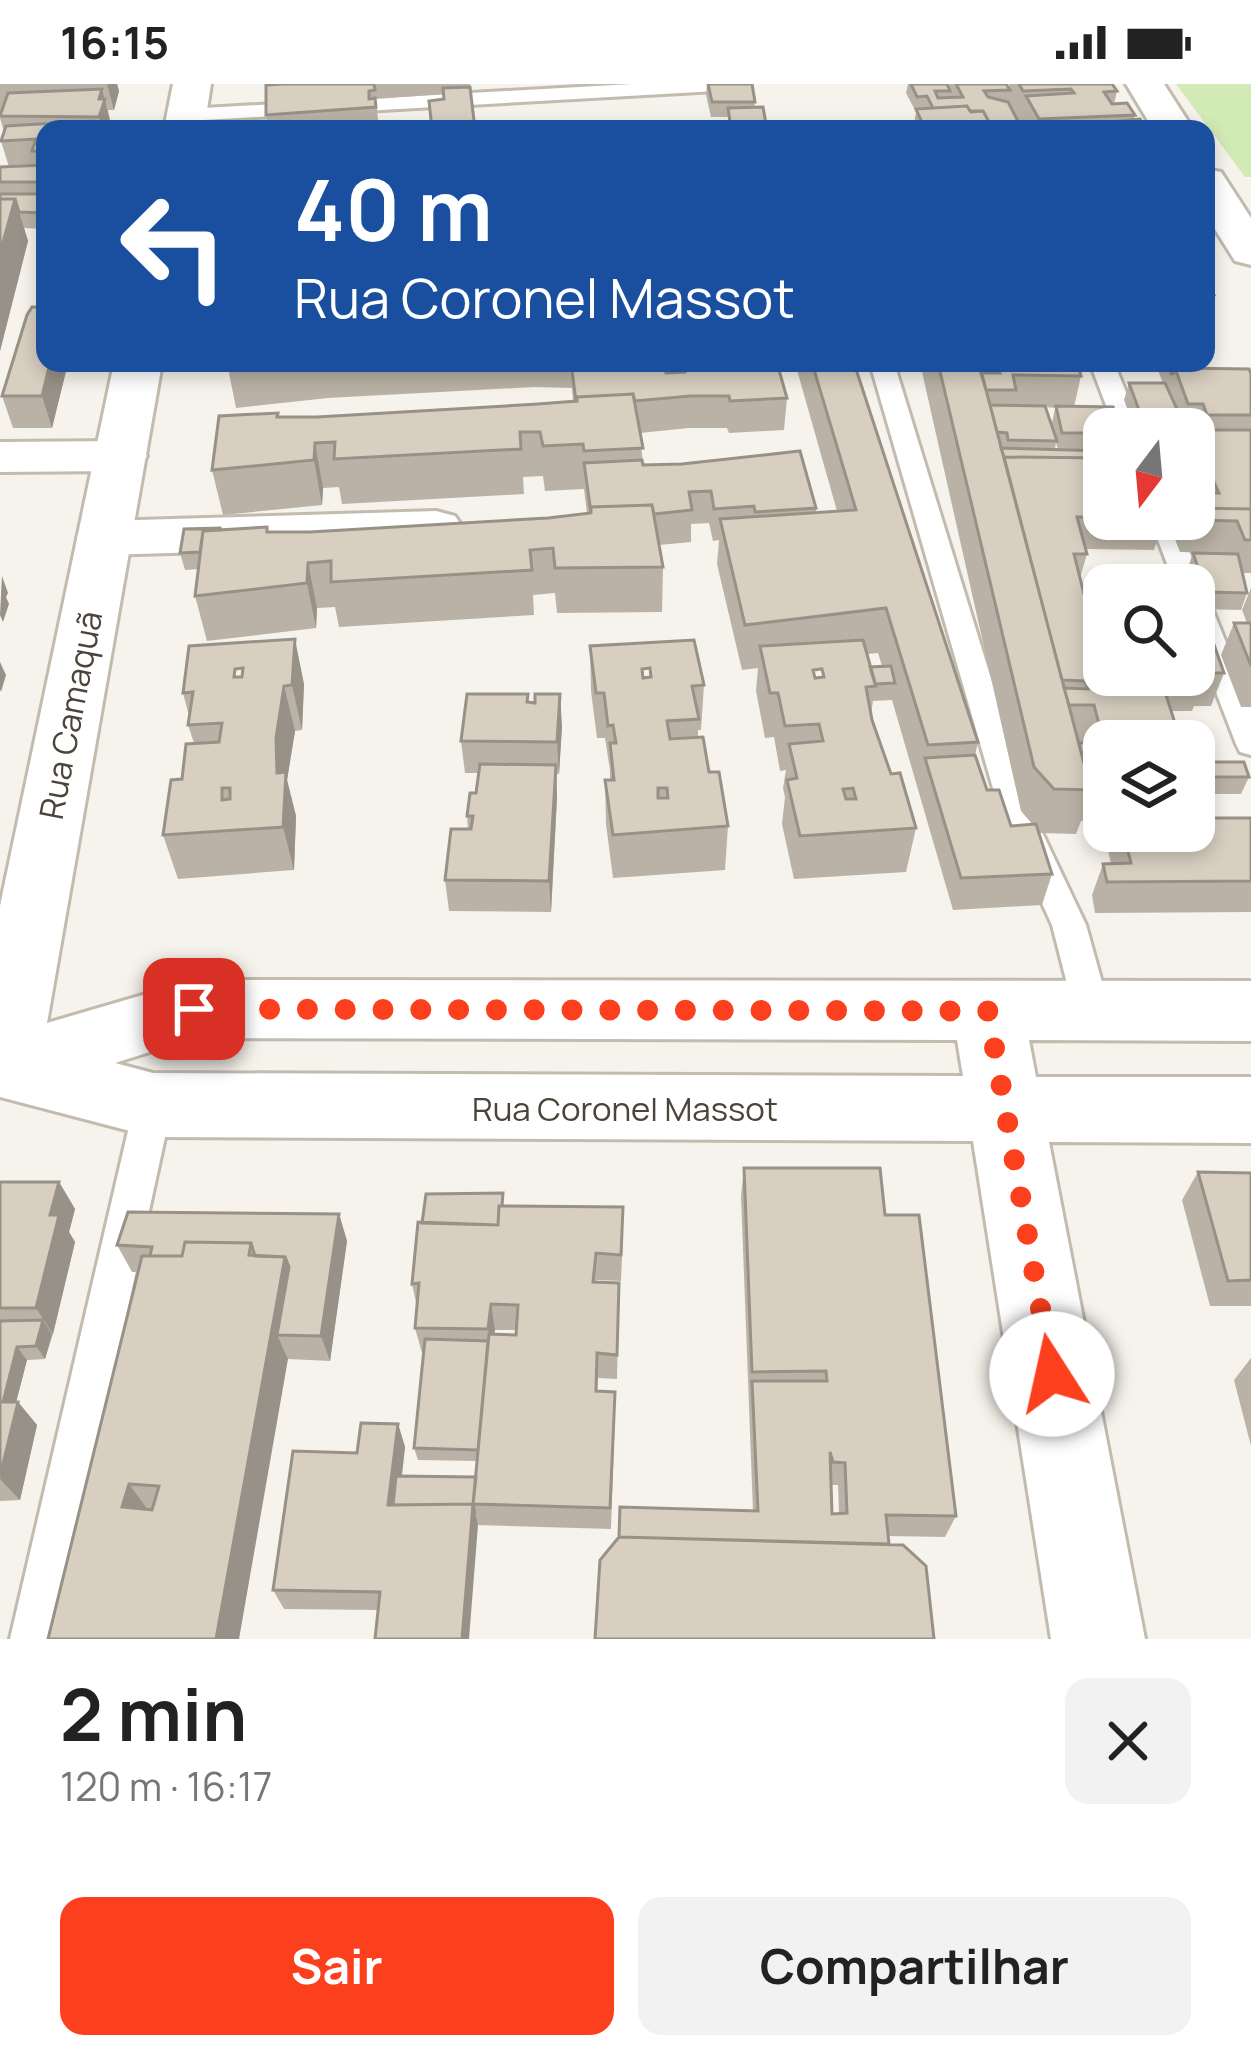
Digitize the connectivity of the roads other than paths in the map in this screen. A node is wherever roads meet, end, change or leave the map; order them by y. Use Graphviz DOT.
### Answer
graph roads {
  1 [pos="734,84"];
  2 [pos="1145,84"];
  3 [pos="187,109"];
  4 [pos="1167,120"];
  5 [pos="1215,195"];
  6 [pos="1251,252"];
  7 [pos="137,372"];
  8 [pos="885,372"];
  9 [pos="1106,372"];
  10 [pos="1120,408"];
  11 [pos="121,456"];
  12 [pos="0,457"];
  13 [pos="496,526"];
  14 [pos="104,538"];
  15 [pos="1215,652"];
  16 [pos="1251,744"];
  17 [pos="988,1011"];
  18 [pos="1092,1011"];
  19 [pos="1251,1011"];
  20 [pos="2,1067"];
  21 [pos="154,1105"];
  22 [pos="1006,1110"];
  23 [pos="1251,1110"];
  24 [pos="33,1639"];
  25 [pos="1097,1639"];
  1 -- 3 [label="lane"];
  2 -- 4 [label="street"];
  5 -- 6 [label="street"];
  7 -- 11 [label="street, Rua Camaquã"];
  8 -- 18 [label="lane"];
  9 -- 10 [label="lane"];
  11 -- 12 [label="street"];
  11 -- 14 [label="street, Rua Camaquã"];
  13 -- 14 [label="street"];
  14 -- 20 [label="street, Rua Camaquã"];
  15 -- 16 [label="lane"];
  17 -- 18 [label="street"];
  17 -- 20 [label="street"];
  17 -- 22 [label="street"];
  18 -- 19 [label="street"];
  20 -- 21 [label="street, Rua Coronel Massot"];
  21 -- 22 [label="street, Rua Coronel Massot"];
  21 -- 24 [label="lane"];
  22 -- 23 [label="street, Rua Coronel Massot"];
  22 -- 25 [label="street"];
}
